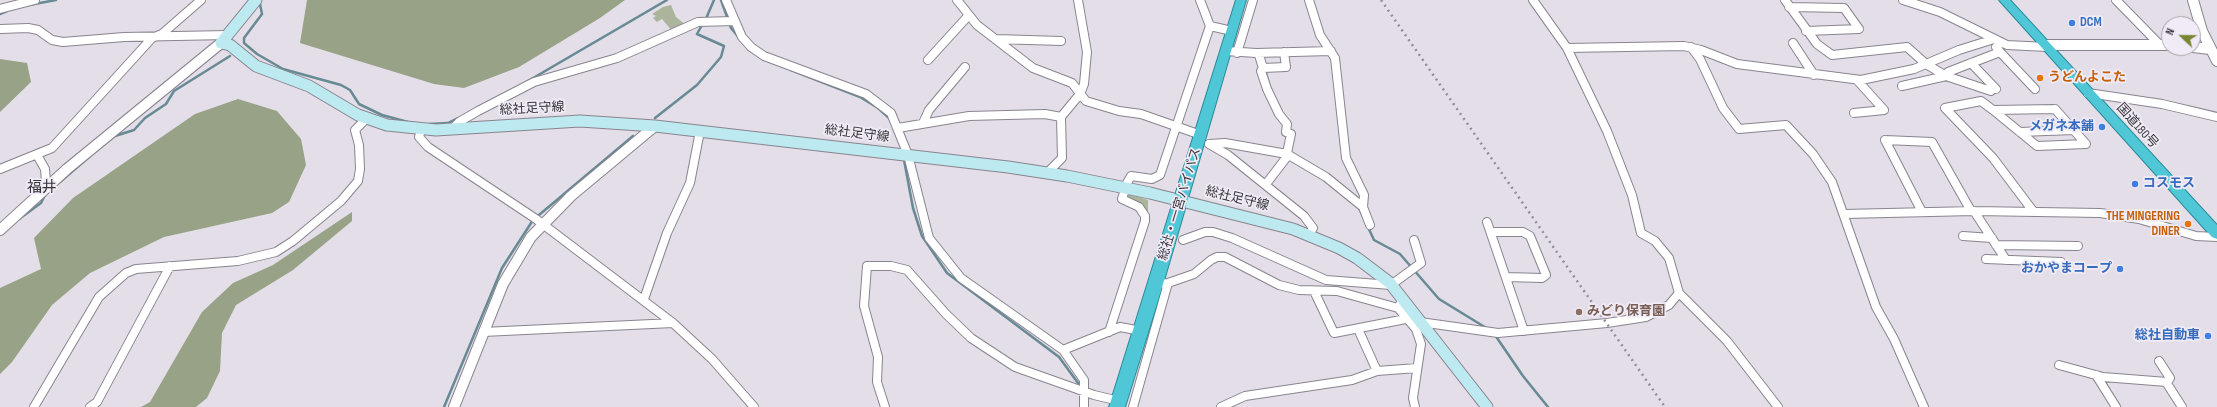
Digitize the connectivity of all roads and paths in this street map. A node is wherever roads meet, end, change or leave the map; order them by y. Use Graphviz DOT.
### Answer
graph roads {
  1 [pos="35,0"];
  2 [pos="201,0"];
  3 [pos="256,0"];
  4 [pos="726,0"];
  5 [pos="957,0"];
  6 [pos="1078,0"];
  7 [pos="1200,0"];
  8 [pos="1241,0"];
  9 [pos="1253,0"];
  10 [pos="1309,0"];
  11 [pos="1533,0"];
  12 [pos="1785,0"];
  13 [pos="1902,0"];
  14 [pos="2004,0"];
  15 [pos="2116,0"];
  16 [pos="2194,0"];
  17 [pos="1789,7"];
  18 [pos="0,9"];
  19 [pos="969,16"];
  20 [pos="730,22"];
  21 [pos="1210,26"];
  22 [pos="0,29"];
  23 [pos="1232,31"];
  24 [pos="1806,31"];
  25 [pos="157,36"];
  26 [pos="224,39"];
  27 [pos="996,39"];
  28 [pos="1994,39"];
  29 [pos="1061,41"];
  30 [pos="2161,41"];
  31 [pos="2001,43"];
  32 [pos="1792,44"];
  33 [pos="2161,45"];
  34 [pos="2047,46"];
  35 [pos="1691,47"];
  36 [pos="2201,47"];
  37 [pos="2212,47"];
  38 [pos="1566,48"];
  39 [pos="1328,51"];
  40 [pos="1231,52"];
  41 [pos="1284,52"];
  42 [pos="2000,52"];
  43 [pos="1256,53"];
  44 [pos="928,60"];
  45 [pos="2217,61"];
  46 [pos="1971,63"];
  47 [pos="1926,64"];
  48 [pos="965,67"];
  49 [pos="1263,69"];
  50 [pos="1814,75"];
  51 [pos="1946,76"];
  52 [pos="1857,80"];
  53 [pos="1902,86"];
  54 [pos="2035,90"];
  55 [pos="2088,93"];
  56 [pos="1080,94"];
  57 [pos="1993,110"];
  58 [pos="1854,113"];
  59 [pos="1061,117"];
  60 [pos="2217,117"];
  61 [pos="366,119"];
  62 [pos="923,123"];
  63 [pos="655,126"];
  64 [pos="1175,127"];
  65 [pos="898,128"];
  66 [pos="452,129"];
  67 [pos="421,130"];
  68 [pos="2074,130"];
  69 [pos="700,131"];
  70 [pos="2020,132"];
  71 [pos="1203,140"];
  72 [pos="37,155"];
  73 [pos="1285,155"];
  74 [pos="908,156"];
  75 [pos="0,169"];
  76 [pos="1048,172"];
  77 [pos="50,184"];
  78 [pos="1266,184"];
  79 [pos="1125,187"];
  80 [pos="1181,200"];
  81 [pos="1363,208"];
  82 [pos="1972,211"];
  83 [pos="2033,211"];
  84 [pos="1922,212"];
  85 [pos="1844,214"];
  86 [pos="537,220"];
  87 [pos="1487,222"];
  88 [pos="1370,224"];
  89 [pos="0,230"];
  90 [pos="1491,232"];
  91 [pos="2217,234"];
  92 [pos="1309,235"];
  93 [pos="1963,236"];
  94 [pos="2217,237"];
  95 [pos="1183,240"];
  96 [pos="1414,240"];
  97 [pos="1994,241"];
  98 [pos="2078,246"];
  99 [pos="1986,259"];
  100 [pos="2006,260"];
  101 [pos="2061,262"];
  102 [pos="170,266"];
  103 [pos="1506,277"];
  104 [pos="1162,284"];
  105 [pos="1391,285"];
  106 [pos="1314,291"];
  107 [pos="1679,293"];
  108 [pos="644,299"];
  109 [pos="1400,303"];
  110 [pos="1415,320"];
  111 [pos="673,323"];
  112 [pos="1358,329"];
  113 [pos="1141,331"];
  114 [pos="1524,331"];
  115 [pos="484,332"];
  116 [pos="1109,332"];
  117 [pos="1063,350"];
  118 [pos="2159,361"];
  119 [pos="2059,365"];
  120 [pos="1417,368"];
  121 [pos="1377,371"];
  122 [pos="2096,375"];
  123 [pos="2166,382"];
  124 [pos="1085,392"];
  125 [pos="1118,404"];
  126 [pos="34,407"];
  127 [pos="90,407"];
  128 [pos="454,407"];
  129 [pos="754,407"];
  130 [pos="885,407"];
  131 [pos="1084,407"];
  132 [pos="1133,407"];
  133 [pos="1221,407"];
  134 [pos="1414,407"];
  135 [pos="1486,407"];
  136 [pos="1778,407"];
  137 [pos="1924,407"];
  138 [pos="2116,407"];
  139 [pos="2182,407"];
  1 -- 18 [label="street"];
  2 -- 25 [label="street"];
  3 -- 26 [label="main road"];
  4 -- 20 [label="street"];
  5 -- 19 [label="street"];
  6 -- 56 [label="street"];
  7 -- 21 [label="street"];
  8 -- 23 [label="highway, 総社・一宮バイパス"];
  9 -- 40 [label="street"];
  10 -- 39 [label="street"];
  11 -- 38 [label="street"];
  12 -- 17 [label="street"];
  13 -- 28 [label="street"];
  14 -- 34 [label="highway, 国道180号"];
  15 -- 30 [label="street"];
  16 -- 37 [label="street"];
  17 -- 24 [label="street"];
  17 -- 24 [label="street"];
  19 -- 27 [label="street"];
  19 -- 44 [label="street"];
  20 -- 65 [label="street"];
  20 -- 66 [label="street"];
  21 -- 23 [label="street"];
  21 -- 64 [label="street"];
  22 -- 25 [label="street"];
  23 -- 40 [label="highway, 総社・一宮バイパス"];
  24 -- 47 [label="street"];
  25 -- 26 [label="street"];
  25 -- 72 [label="street"];
  26 -- 61 [label="main road, 総社足守線"];
  26 -- 77 [label="street"];
  27 -- 29 [label="street"];
  27 -- 56 [label="street"];
  28 -- 31 [label="street"];
  28 -- 47 [label="street"];
  31 -- 34 [label="street"];
  31 -- 42 [label="street"];
  32 -- 50 [label="street"];
  33 -- 34 [label="street"];
  34 -- 55 [label="highway, 国道180号"];
  35 -- 38 [label="street"];
  35 -- 50 [label="street"];
  35 -- 85 [label="street"];
  36 -- 37 [label="street"];
  37 -- 45 [label="street"];
  38 -- 107 [label="street"];
  39 -- 41 [label="street"];
  39 -- 81 [label="street"];
  40 -- 43 [label="street"];
  40 -- 71 [label="highway, 総社・一宮バイパス"];
  41 -- 43 [label="street"];
  41 -- 49 [label="street"];
  42 -- 46 [label="street"];
  42 -- 54 [label="street"];
  43 -- 49 [label="street"];
  46 -- 51 [label="street"];
  46 -- 51 [label="street"];
  47 -- 51 [label="street"];
  47 -- 52 [label="street"];
  48 -- 62 [label="street"];
  49 -- 73 [label="street"];
  50 -- 52 [label="street"];
  51 -- 53 [label="street"];
  52 -- 58 [label="street"];
  55 -- 60 [label="street"];
  55 -- 91 [label="highway, 国道180号"];
  56 -- 59 [label="street"];
  56 -- 64 [label="street"];
  57 -- 68 [label="street"];
  57 -- 70 [label="street"];
  57 -- 83 [label="street"];
  59 -- 62 [label="street"];
  59 -- 76 [label="street"];
  61 -- 67 [label="main road, 総社足守線"];
  61 -- 102 [label="street"];
  62 -- 65 [label="street"];
  63 -- 66 [label="main road, 総社足守線"];
  63 -- 69 [label="main road, 総社足守線"];
  63 -- 86 [label="street"];
  64 -- 71 [label="street"];
  64 -- 79 [label="street"];
  65 -- 74 [label="street"];
  66 -- 67 [label="main road, 総社足守線"];
  67 -- 86 [label="street"];
  68 -- 70 [label="street"];
  68 -- 70 [label="street"];
  69 -- 74 [label="main road, 総社足守線"];
  69 -- 108 [label="street"];
  71 -- 73 [label="street"];
  71 -- 78 [label="street"];
  71 -- 80 [label="highway, 総社・一宮バイパス"];
  72 -- 75 [label="street"];
  72 -- 77 [label="street"];
  73 -- 78 [label="street"];
  73 -- 81 [label="street"];
  74 -- 76 [label="main road, 総社足守線"];
  74 -- 117 [label="street"];
  76 -- 79 [label="main road, 総社足守線"];
  77 -- 89 [label="street"];
  78 -- 92 [label="street"];
  79 -- 80 [label="main road, 総社足守線"];
  79 -- 116 [label="street"];
  80 -- 92 [label="main road, 総社足守線"];
  80 -- 104 [label="highway, 総社・一宮バイパス"];
  81 -- 88 [label="street"];
  82 -- 83 [label="street"];
  82 -- 84 [label="street"];
  82 -- 84 [label="street"];
  82 -- 97 [label="street"];
  83 -- 94 [label="street"];
  84 -- 85 [label="street"];
  85 -- 137 [label="street"];
  86 -- 108 [label="street"];
  86 -- 115 [label="street"];
  87 -- 90 [label="street"];
  90 -- 103 [label="street"];
  90 -- 103 [label="street"];
  92 -- 105 [label="main road, 総社足守線"];
  93 -- 97 [label="street"];
  95 -- 105 [label="street"];
  96 -- 105 [label="street"];
  97 -- 98 [label="street"];
  97 -- 100 [label="street"];
  99 -- 100 [label="street"];
  100 -- 101 [label="street"];
  102 -- 126 [label="street"];
  102 -- 127 [label="street"];
  103 -- 114 [label="street"];
  104 -- 106 [label="street"];
  104 -- 113 [label="highway, 総社・一宮バイパス"];
  104 -- 132 [label="street"];
  105 -- 109 [label="main road, 総社足守線"];
  106 -- 109 [label="street"];
  106 -- 112 [label="street"];
  107 -- 114 [label="street"];
  107 -- 136 [label="street"];
  108 -- 111 [label="street"];
  109 -- 110 [label="main road, 総社足守線"];
  110 -- 112 [label="street"];
  110 -- 114 [label="street"];
  110 -- 120 [label="street"];
  110 -- 135 [label="main road, 総社足守線"];
  111 -- 115 [label="street"];
  111 -- 129 [label="street"];
  112 -- 121 [label="street"];
  113 -- 116 [label="street"];
  113 -- 125 [label="highway, 総社・一宮バイパス"];
  115 -- 128 [label="street"];
  116 -- 117 [label="street"];
  117 -- 124 [label="street"];
  118 -- 123 [label="street"];
  119 -- 122 [label="street"];
  120 -- 121 [label="street"];
  120 -- 134 [label="street"];
  121 -- 133 [label="street"];
  122 -- 123 [label="street"];
  122 -- 138 [label="street"];
  123 -- 139 [label="street"];
  124 -- 125 [label="street"];
  124 -- 130 [label="street"];
  124 -- 131 [label="street"];
}
